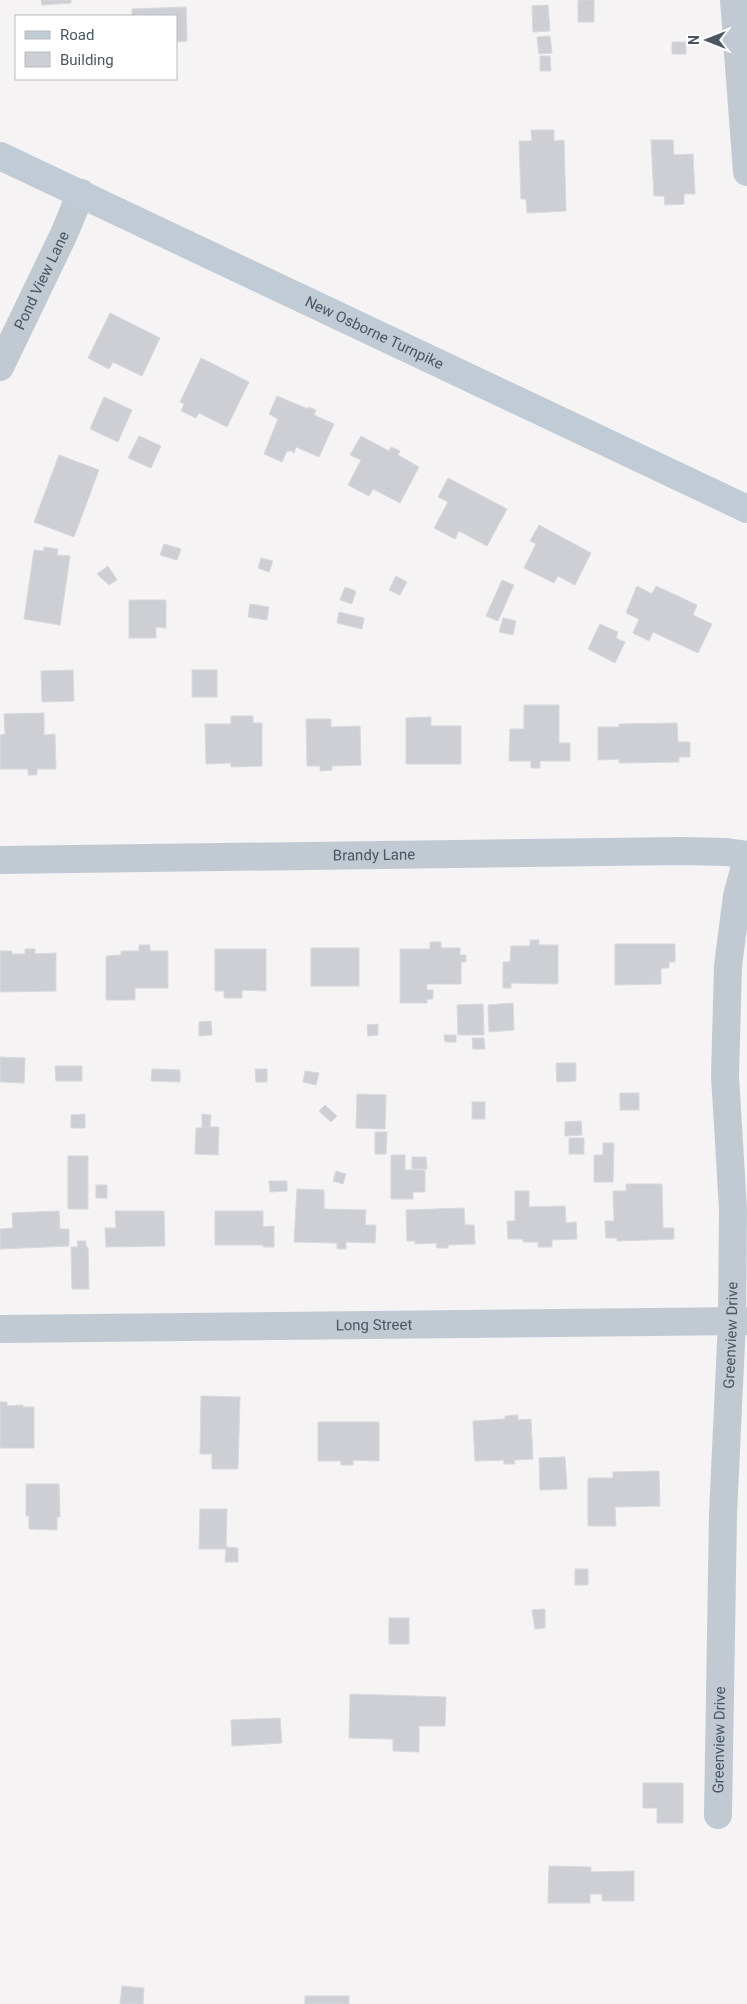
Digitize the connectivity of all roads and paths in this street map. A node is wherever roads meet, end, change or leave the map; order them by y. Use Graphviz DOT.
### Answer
graph roads {
  1 [pos="734,0"];
  2 [pos="0,156"];
  3 [pos="747,172"];
  4 [pos="81,193"];
  5 [pos="0,367"];
  6 [pos="747,509"];
  7 [pos="747,857"];
  8 [pos="0,860"];
  9 [pos="739,1321"];
  10 [pos="0,1329"];
  11 [pos="718,1815"];
  1 -- 3 [label="street"];
  2 -- 4 [label="street, New Osborne Turnpike"];
  4 -- 5 [label="street, Pond View Lane"];
  4 -- 6 [label="street, New Osborne Turnpike"];
  7 -- 8 [label="street, Brandy Lane"];
  7 -- 9 [label="street, Greenview Drive"];
  9 -- 10 [label="street, Long Street"];
  9 -- 11 [label="street, Greenview Drive"];
}
